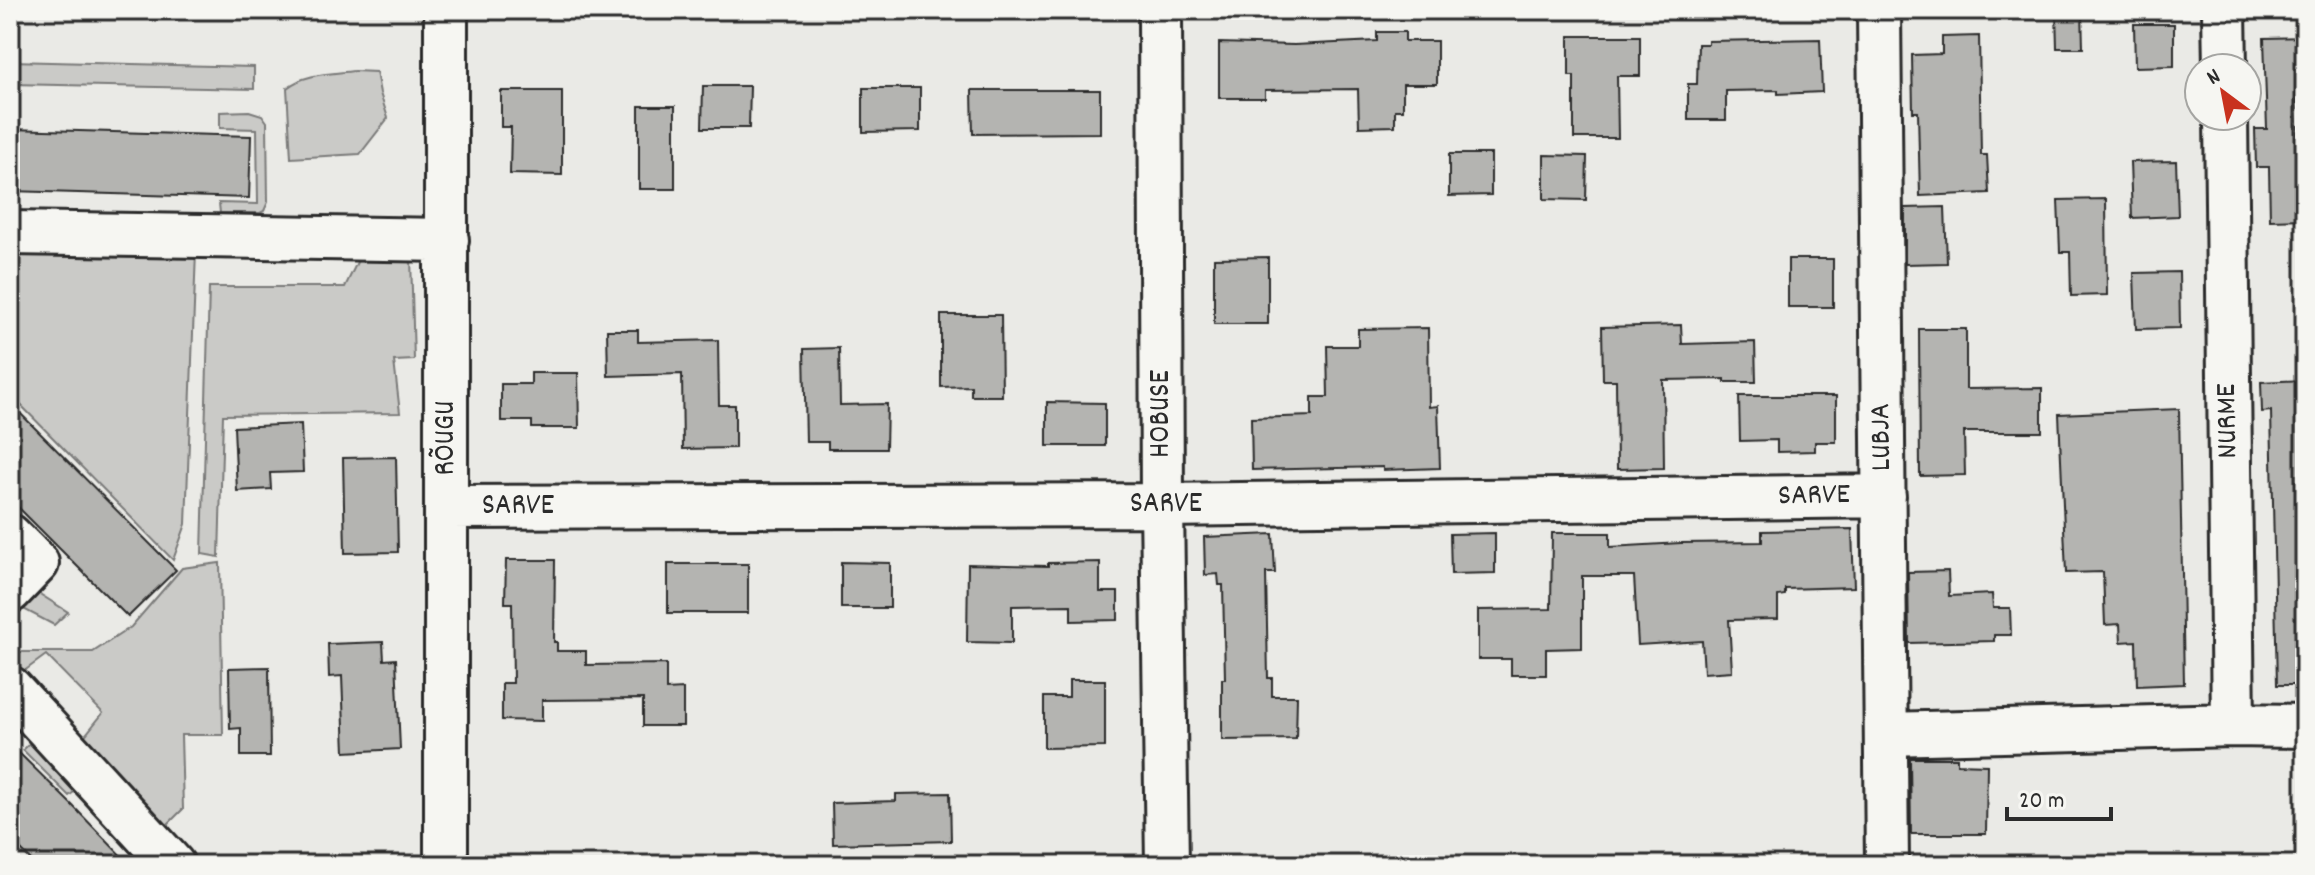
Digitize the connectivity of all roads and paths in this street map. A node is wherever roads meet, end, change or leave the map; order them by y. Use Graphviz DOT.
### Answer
graph roads {
  1 [pos="446,10"];
  2 [pos="1160,10"];
  3 [pos="1879,10"];
  4 [pos="2224,10"];
  5 [pos="2225,52"];
  6 [pos="2226,132"];
  7 [pos="10,233"];
  8 [pos="447,240"];
  9 [pos="1884,496"];
  10 [pos="1162,505"];
  11 [pos="447,507"];
  12 [pos="10,536"];
  13 [pos="10,591"];
  14 [pos="10,688"];
  15 [pos="2233,725"];
  16 [pos="2305,726"];
  17 [pos="1886,734"];
  18 [pos="173,865"];
  19 [pos="446,865"];
  20 [pos="1167,865"];
  21 [pos="1887,865"];
  1 -- 8 [label="street, RÕUGU"];
  2 -- 10 [label="street, HOBUSE"];
  3 -- 9 [label="street, LUBJA"];
  4 -- 5 [label="street"];
  6 -- 15 [label="street, NURME"];
  7 -- 8 [label="street"];
  8 -- 11 [label="street, RÕUGU"];
  9 -- 10 [label="street, SARVE"];
  9 -- 17 [label="street, LUBJA"];
  10 -- 11 [label="street, SARVE"];
  10 -- 20 [label="street, HOBUSE"];
  11 -- 19 [label="street, RÕUGU"];
  12 -- 13 [label="street"];
  14 -- 18 [label="street"];
  15 -- 16 [label="street"];
  15 -- 17 [label="street"];
  17 -- 21 [label="street, LUBJA"];
}
